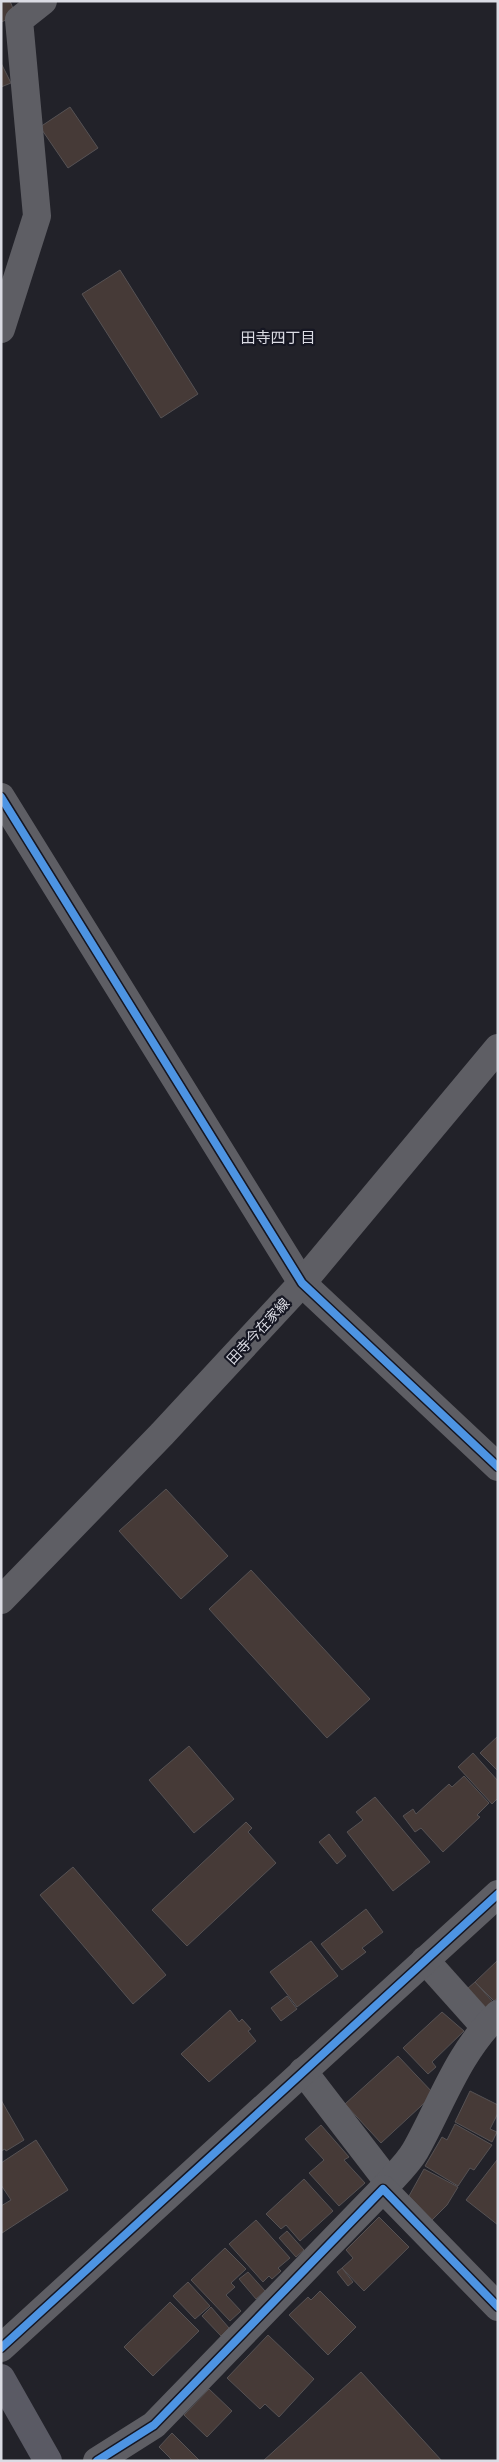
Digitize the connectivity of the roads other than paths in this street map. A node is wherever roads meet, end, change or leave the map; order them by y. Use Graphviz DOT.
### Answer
graph roads {
  1 [pos="43,1"];
  2 [pos="1,329"];
  3 [pos="1,797"];
  4 [pos="498,1048"];
  5 [pos="302,1283"];
  6 [pos="498,1467"];
  7 [pos="1,1600"];
  8 [pos="498,1894"];
  9 [pos="425,1960"];
  10 [pos="491,2020"];
  11 [pos="303,2071"];
  12 [pos="386,2186"];
  13 [pos="498,2307"];
  14 [pos="1,2348"];
  15 [pos="1,2378"];
  16 [pos="48,2461"];
  17 [pos="97,2461"];
  1 -- 2 [label="street"];
  3 -- 5 [label="street"];
  4 -- 5 [label="street, 田寺今在家線"];
  5 -- 6 [label="street"];
  5 -- 7 [label="street, 田寺今在家線"];
  8 -- 9 [label="street"];
  9 -- 10 [label="street"];
  9 -- 11 [label="street"];
  10 -- 12 [label="street"];
  11 -- 12 [label="street"];
  11 -- 14 [label="street"];
  12 -- 13 [label="street"];
  12 -- 17 [label="street"];
  15 -- 16 [label="main road"];
}
